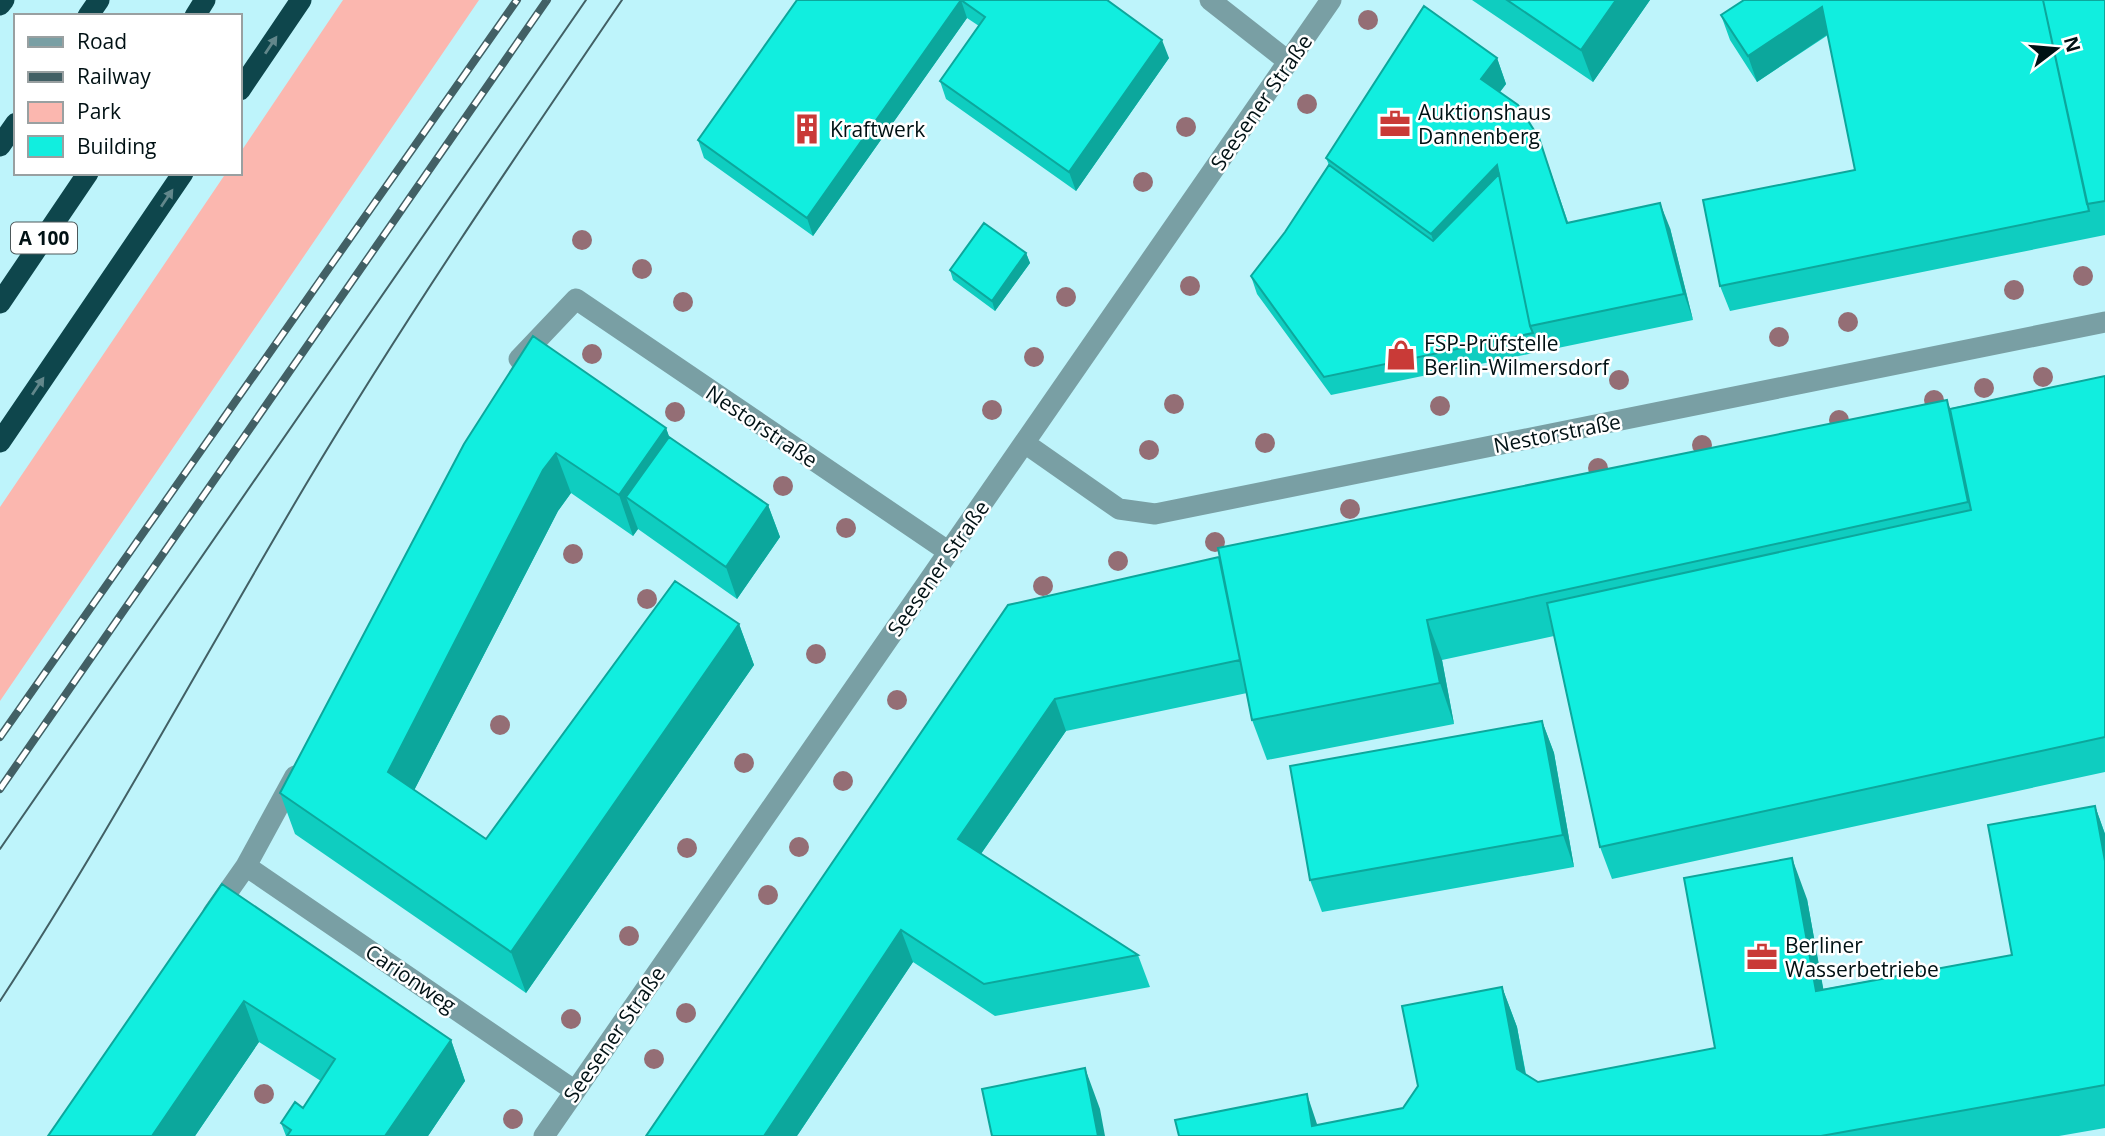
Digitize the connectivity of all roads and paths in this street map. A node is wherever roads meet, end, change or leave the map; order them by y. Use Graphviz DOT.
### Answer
graph roads {
  1 [pos="4,0"];
  2 [pos="301,0"];
  3 [pos="1210,0"];
  4 [pos="1331,0"];
  5 [pos="0,5"];
  6 [pos="1289,62"];
  7 [pos="242,87"];
  8 [pos="14,126"];
  9 [pos="0,146"];
  10 [pos="87,175"];
  11 [pos="182,175"];
  12 [pos="0,303"];
  13 [pos="2105,322"];
  14 [pos="512,372"];
  15 [pos="0,442"];
  16 [pos="1026,444"];
  17 [pos="949,552"];
  18 [pos="305,757"];
  19 [pos="247,866"];
  20 [pos="199,933"];
  21 [pos="575,1091"];
  22 [pos="544,1136"];
  1 -- 5 [label="highway"];
  7 -- 2 [label="highway, one-way"];
  3 -- 6 [label="street"];
  4 -- 6 [label="street, Seesener Straße"];
  6 -- 16 [label="street, Seesener Straße"];
  8 -- 9 [label="highway"];
  10 -- 12 [label="highway, A 100"];
  15 -- 11 [label="highway, one-way"];
  13 -- 16 [label="street, Nestorstraße"];
  14 -- 17 [label="street, Nestorstraße"];
  16 -- 17 [label="street, Seesener Straße"];
  17 -- 21 [label="street, Seesener Straße"];
  18 -- 19 [label="street"];
  19 -- 20 [label="street"];
  19 -- 21 [label="street, Carionweg"];
  21 -- 22 [label="street, Seesener Straße"];
}
